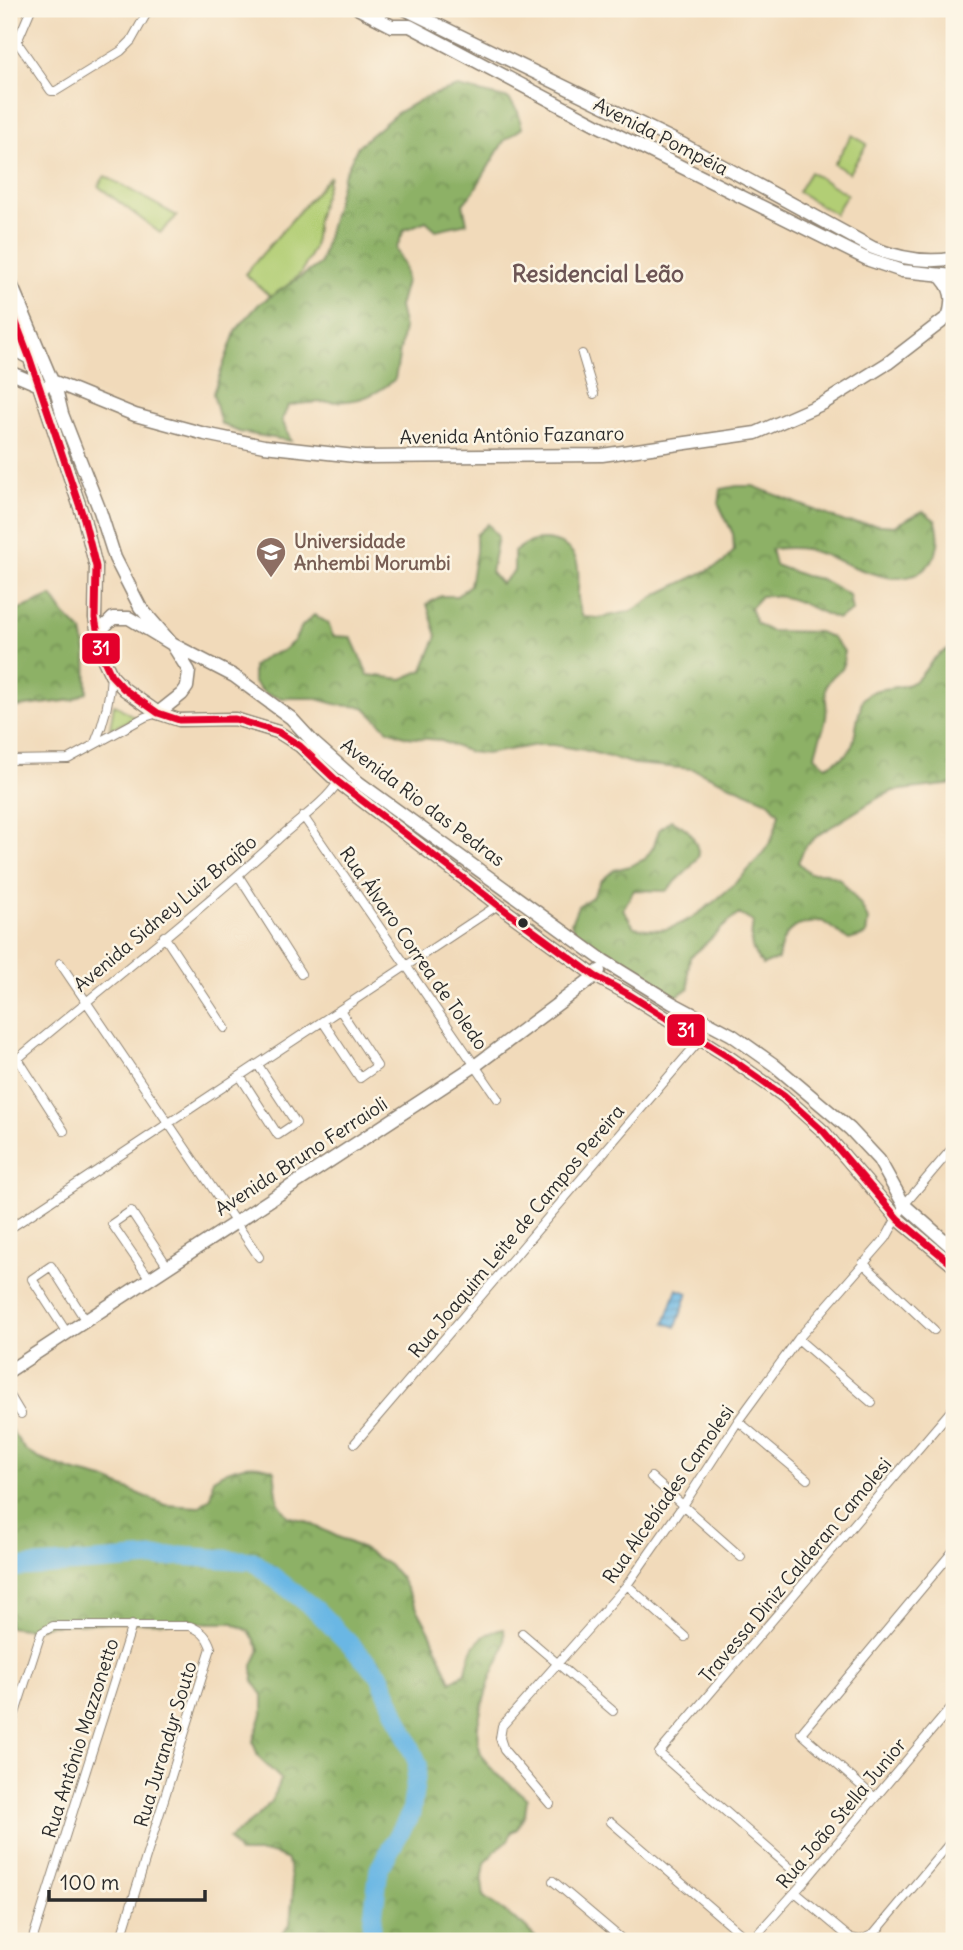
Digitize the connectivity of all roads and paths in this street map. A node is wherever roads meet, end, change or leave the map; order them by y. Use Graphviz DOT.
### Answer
graph roads {
  1 [pos="31,9"];
  2 [pos="149,9"];
  3 [pos="359,9"];
  4 [pos="405,9"];
  5 [pos="558,82"];
  6 [pos="549,99"];
  7 [pos="684,145"];
  8 [pos="652,152"];
  9 [pos="954,258"];
  10 [pos="939,275"];
  11 [pos="954,276"];
  12 [pos="9,279"];
  13 [pos="9,304"];
  14 [pos="952,313"];
  15 [pos="9,346"];
  16 [pos="582,354"];
  17 [pos="30,359"];
  18 [pos="46,367"];
  19 [pos="9,372"];
  20 [pos="38,385"];
  21 [pos="54,387"];
  22 [pos="594,394"];
  23 [pos="98,639"];
  24 [pos="172,644"];
  25 [pos="111,675"];
  26 [pos="158,713"];
  27 [pos="94,743"];
  28 [pos="9,760"];
  29 [pos="338,782"];
  30 [pos="303,816"];
  31 [pos="238,875"];
  32 [pos="498,905"];
  33 [pos="164,936"];
  34 [pos="604,961"];
  35 [pos="60,963"];
  36 [pos="407,966"];
  37 [pos="301,974"];
  38 [pos="595,976"];
  39 [pos="85,1001"];
  40 [pos="340,1010"];
  41 [pos="323,1022"];
  42 [pos="225,1028"];
  43 [pos="700,1040"];
  44 [pos="18,1059"];
  45 [pos="258,1065"];
  46 [pos="476,1065"];
  47 [pos="9,1066"];
  48 [pos="240,1076"];
  49 [pos="498,1098"];
  50 [pos="169,1124"];
  51 [pos="64,1131"];
  52 [pos="954,1146"];
  53 [pos="904,1205"];
  54 [pos="898,1219"];
  55 [pos="236,1222"];
  56 [pos="9,1230"];
  57 [pos="954,1249"];
  58 [pos="259,1257"];
  59 [pos="863,1263"];
  60 [pos="954,1266"];
  61 [pos="168,1267"];
  62 [pos="150,1279"];
  63 [pos="86,1321"];
  64 [pos="934,1330"];
  65 [pos="67,1333"];
  66 [pos="798,1339"];
  67 [pos="9,1371"];
  68 [pos="9,1394"];
  69 [pos="872,1403"];
  70 [pos="954,1407"];
  71 [pos="21,1414"];
  72 [pos="738,1421"];
  73 [pos="355,1443"];
  74 [pos="651,1477"];
  75 [pos="807,1479"];
  76 [pos="684,1504"];
  77 [pos="954,1550"];
  78 [pos="741,1558"];
  79 [pos="626,1585"];
  80 [pos="132,1625"];
  81 [pos="522,1633"];
  82 [pos="685,1637"];
  83 [pos="557,1662"];
  84 [pos="954,1704"];
  85 [pos="613,1710"];
  86 [pos="9,1732"];
  87 [pos="874,1797"];
  88 [pos="547,1801"];
  89 [pos="611,1822"];
  90 [pos="954,1838"];
  91 [pos="553,1881"];
  92 [pos="805,1881"];
  93 [pos="795,1892"];
  94 [pos="32,1941"];
  95 [pos="120,1941"];
  96 [pos="624,1941"];
  97 [pos="750,1941"];
  1 -- 2 [label="street"];
  3 -- 6 [label="street, Avenida Pompéia"];
  4 -- 5 [label="street, Avenida Pompéia"];
  5 -- 6 [label="street"];
  5 -- 7 [label="street, Avenida Pompéia"];
  6 -- 8 [label="street, Avenida Pompéia"];
  7 -- 8 [label="street"];
  7 -- 9 [label="street, Avenida Pompéia"];
  8 -- 10 [label="street, Avenida Pompéia"];
  10 -- 11 [label="street, Avenida Pompéia"];
  10 -- 14 [label="street"];
  12 -- 18 [label="street, Avenida Rio das Pedras"];
  13 -- 17 [label="street, Avenida Rio das Pedras"];
  14 -- 21 [label="street, Avenida Antônio Fazanaro"];
  15 -- 17 [label="street"];
  16 -- 22 [label="street"];
  17 -- 18 [label="street"];
  17 -- 20 [label="street, Avenida Rio das Pedras"];
  18 -- 21 [label="street, Avenida Rio das Pedras"];
  19 -- 20 [label="street, Avenida Antônio Fazanaro"];
  20 -- 21 [label="street, Avenida Antônio Fazanaro"];
  20 -- 23 [label="street, Avenida Rio das Pedras"];
  21 -- 24 [label="street, Avenida Rio das Pedras"];
  23 -- 24 [label="street"];
  23 -- 25 [label="street, Avenida Rio das Pedras"];
  24 -- 26 [label="street"];
  24 -- 34 [label="street, Avenida Rio das Pedras"];
  25 -- 26 [label="street, Avenida Rio das Pedras"];
  25 -- 27 [label="street, Avenida Rio das Pedras"];
  26 -- 27 [label="street"];
  26 -- 29 [label="street, Avenida Rio das Pedras"];
  27 -- 28 [label="street"];
  29 -- 30 [label="street, Avenida Sidney Luiz Brajão"];
  29 -- 32 [label="street, Avenida Rio das Pedras"];
  30 -- 31 [label="street, Avenida Sidney Luiz Brajão"];
  30 -- 36 [label="street, Rua Álvaro Correa de Toledo"];
  31 -- 33 [label="street, Avenida Sidney Luiz Brajão"];
  31 -- 37 [label="street"];
  32 -- 36 [label="street"];
  32 -- 38 [label="street, Avenida Rio das Pedras"];
  33 -- 39 [label="street, Avenida Sidney Luiz Brajão"];
  33 -- 42 [label="street"];
  34 -- 38 [label="street, Avenida Bruno Ferraioli"];
  34 -- 53 [label="street, Avenida Rio das Pedras"];
  35 -- 39 [label="street"];
  36 -- 40 [label="street"];
  36 -- 46 [label="street, Rua Álvaro Correa de Toledo"];
  38 -- 43 [label="street, Avenida Rio das Pedras"];
  38 -- 46 [label="street, Avenida Bruno Ferraioli"];
  39 -- 44 [label="street, Avenida Sidney Luiz Brajão"];
  39 -- 50 [label="street"];
  40 -- 41 [label="street"];
  40 -- 41 [label="street"];
  41 -- 45 [label="street"];
  43 -- 54 [label="street, Avenida Rio das Pedras"];
  43 -- 73 [label="street, Rua Joaquim Leite de Campos Pereira"];
  44 -- 47 [label="street, Avenida Sidney Luiz Brajão"];
  44 -- 51 [label="street"];
  45 -- 48 [label="street"];
  45 -- 48 [label="street"];
  46 -- 49 [label="street, Rua Álvaro Correa de Toledo"];
  46 -- 55 [label="street, Avenida Bruno Ferraioli"];
  48 -- 50 [label="street"];
  50 -- 55 [label="street"];
  50 -- 56 [label="street"];
  52 -- 53 [label="street, Rua Alcebíades Camolesi"];
  53 -- 54 [label="street, Rua Alcebíades Camolesi"];
  53 -- 57 [label="street, Avenida Rio das Pedras"];
  54 -- 59 [label="street, Rua Alcebíades Camolesi"];
  54 -- 60 [label="street, Avenida Rio das Pedras"];
  55 -- 58 [label="street"];
  55 -- 61 [label="street, Avenida Bruno Ferraioli"];
  59 -- 64 [label="street"];
  59 -- 66 [label="street, Rua Alcebíades Camolesi"];
  61 -- 62 [label="street, Avenida Bruno Ferraioli"];
  61 -- 62 [label="street"];
  62 -- 63 [label="street, Avenida Bruno Ferraioli"];
  63 -- 65 [label="street, Avenida Bruno Ferraioli"];
  63 -- 65 [label="street"];
  65 -- 67 [label="street, Avenida Bruno Ferraioli"];
  66 -- 69 [label="street"];
  66 -- 72 [label="street, Rua Alcebíades Camolesi"];
  68 -- 71 [label="street"];
  70 -- 92 [label="street, Travessa Diniz Calderan Camolesi"];
  72 -- 75 [label="street"];
  72 -- 76 [label="street, Rua Alcebíades Camolesi"];
  74 -- 76 [label="street"];
  76 -- 78 [label="street"];
  76 -- 79 [label="street, Rua Alcebíades Camolesi"];
  77 -- 87 [label="street"];
  79 -- 82 [label="street"];
  79 -- 83 [label="street, Rua Alcebíades Camolesi"];
  80 -- 86 [label="street"];
  80 -- 94 [label="street, Rua Antônio Mazzonetto"];
  80 -- 95 [label="street, Rua Jurandyr Souto"];
  81 -- 83 [label="street"];
  83 -- 85 [label="street"];
  83 -- 88 [label="street, Rua Alcebíades Camolesi"];
  84 -- 87 [label="street, Rua João Stella Junior"];
  87 -- 92 [label="street, Rua João Stella Junior"];
  89 -- 97 [label="street"];
  90 -- 93 [label="street"];
  91 -- 96 [label="street"];
  92 -- 93 [label="street, Rua João Stella Junior"];
  93 -- 97 [label="street, Rua João Stella Junior"];
}
